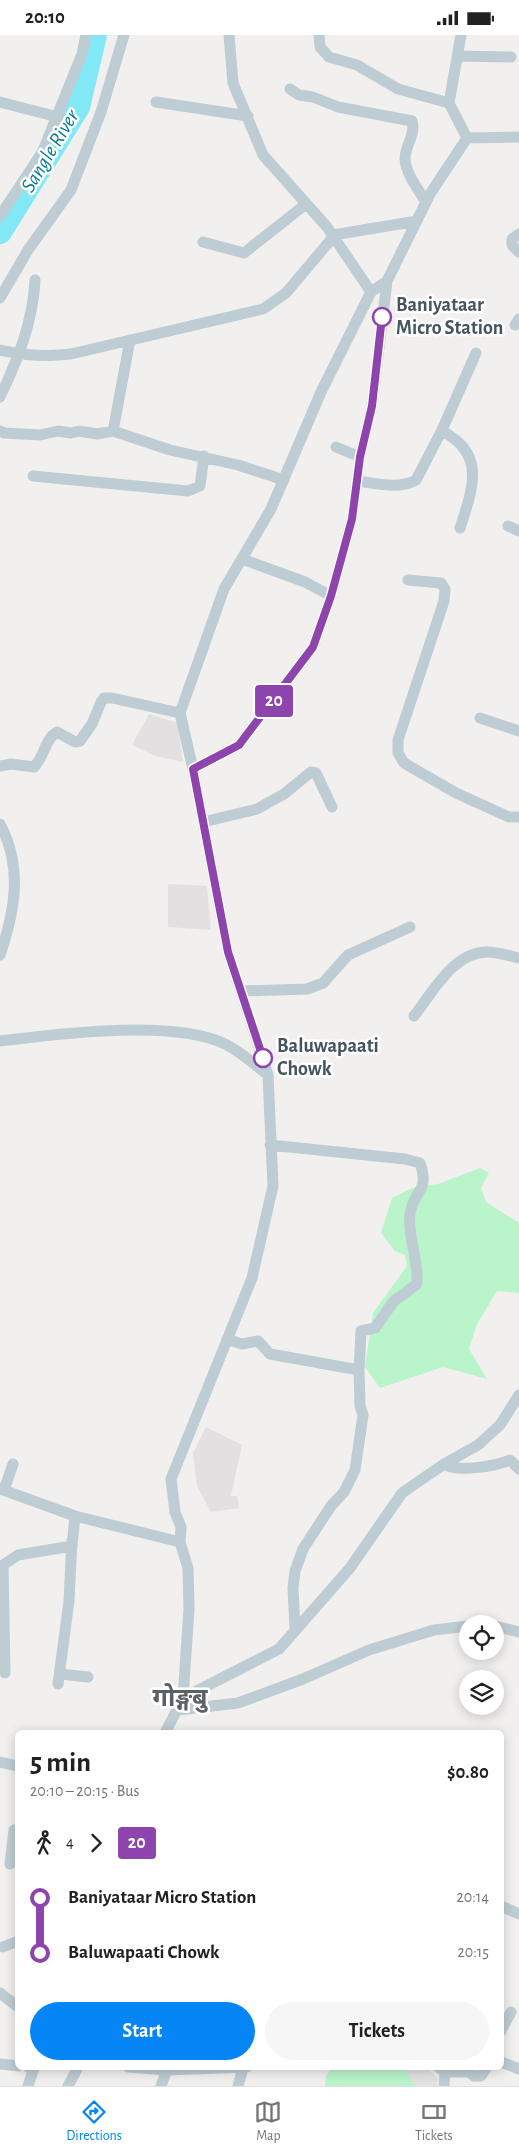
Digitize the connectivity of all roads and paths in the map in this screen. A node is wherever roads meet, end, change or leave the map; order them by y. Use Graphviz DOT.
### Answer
graph roads {
  1 [pos="86,35"];
  2 [pos="124,35"];
  3 [pos="229,35"];
  4 [pos="319,35"];
  5 [pos="461,35"];
  6 [pos="457,56"];
  7 [pos="511,57"];
  8 [pos="290,89"];
  9 [pos="0,102"];
  10 [pos="156,102"];
  11 [pos="449,103"];
  12 [pos="248,116"];
  13 [pos="58,117"];
  14 [pos="519,137"];
  15 [pos="467,138"];
  16 [pos="426,202"];
  17 [pos="306,203"];
  18 [pos="0,216"];
  19 [pos="417,221"];
  20 [pos="519,234"];
  21 [pos="333,236"];
  22 [pos="203,242"];
  23 [pos="519,253"];
  24 [pos="35,280"];
  25 [pos="387,281"];
  26 [pos="371,292"];
  27 [pos="0,298"];
  28 [pos="130,340"];
  29 [pos="0,350"];
  30 [pos="476,353"];
  31 [pos="20,355"];
  32 [pos="0,397"];
  33 [pos="442,430"];
  34 [pos="0,431"];
  35 [pos="113,431"];
  36 [pos="336,447"];
  37 [pos="204,456"];
  38 [pos="360,457"];
  39 [pos="33,476"];
  40 [pos="284,480"];
  41 [pos="356,481"];
  42 [pos="508,526"];
  43 [pos="460,528"];
  44 [pos="519,531"];
  45 [pos="242,559"];
  46 [pos="408,581"];
  47 [pos="331,596"];
  48 [pos="180,713"];
  49 [pos="480,718"];
  50 [pos="519,731"];
  51 [pos="0,766"];
  52 [pos="193,769"];
  53 [pos="332,807"];
  54 [pos="519,817"];
  55 [pos="203,822"];
  56 [pos="0,824"];
  57 [pos="410,927"];
  58 [pos="0,955"];
  59 [pos="519,958"];
  60 [pos="242,991"];
  61 [pos="414,1016"];
  62 [pos="0,1041"];
  63 [pos="268,1075"];
  64 [pos="270,1145"];
  65 [pos="229,1340"];
  66 [pos="358,1370"];
  67 [pos="519,1395"];
  68 [pos="519,1406"];
  69 [pos="500,1425"];
  70 [pos="13,1464"];
  71 [pos="444,1464"];
  72 [pos="519,1469"];
  73 [pos="2,1490"];
  74 [pos="74,1516"];
  75 [pos="72,1540"];
  76 [pos="180,1542"];
  77 [pos="2,1563"];
  78 [pos="459,1627"];
  79 [pos="504,1628"];
  80 [pos="295,1629"];
  81 [pos="519,1632"];
  82 [pos="5,1673"];
  83 [pos="88,1677"];
  84 [pos="183,1698"];
  85 [pos="178,1710"];
  86 [pos="166,1730"];
  87 [pos="0,1763"];
  88 [pos="15,1766"];
  89 [pos="15,1830"];
  90 [pos="10,1864"];
  91 [pos="504,1907"];
  92 [pos="519,1914"];
  93 [pos="15,1942"];
  94 [pos="3,1947"];
  95 [pos="0,1993"];
  96 [pos="15,2005"];
  97 [pos="511,2012"];
  98 [pos="504,2025"];
  99 [pos="504,2062"];
  100 [pos="0,2064"];
  101 [pos="15,2066"];
  102 [pos="519,2069"];
  103 [pos="33,2070"];
  104 [pos="76,2070"];
  105 [pos="167,2070"];
  106 [pos="244,2070"];
  107 [pos="442,2070"];
  108 [pos="449,2070"];
  109 [pos="485,2070"];
  110 [pos="28,2086"];
  111 [pos="68,2086"];
  112 [pos="161,2086"];
  113 [pos="238,2086"];
  114 [pos="444,2086"];
  1 -- 13 [label="street"];
  2 -- 27 [label="street"];
  3 -- 12 [label="street"];
  4 -- 11 [label="street"];
  5 -- 6 [label="street"];
  6 -- 7 [label="street"];
  6 -- 11 [label="street"];
  8 -- 16 [label="street"];
  9 -- 13 [label="street"];
  10 -- 12 [label="street"];
  11 -- 15 [label="street"];
  12 -- 17 [label="street"];
  13 -- 18 [label="street"];
  14 -- 15 [label="street"];
  15 -- 16 [label="street"];
  16 -- 19 [label="street"];
  17 -- 21 [label="street"];
  17 -- 22 [label="street"];
  19 -- 21 [label="street"];
  19 -- 25 [label="street"];
  20 -- 23 [label="street"];
  21 -- 26 [label="street"];
  21 -- 28 [label="street"];
  24 -- 31 [label="street"];
  25 -- 26 [label="street"];
  25 -- 38 [label="street"];
  26 -- 40 [label="street"];
  28 -- 31 [label="street"];
  28 -- 35 [label="street"];
  29 -- 31 [label="street"];
  30 -- 33 [label="street"];
  31 -- 32 [label="street"];
  33 -- 41 [label="street"];
  33 -- 43 [label="street"];
  34 -- 35 [label="street"];
  35 -- 37 [label="street"];
  36 -- 38 [label="street"];
  37 -- 39 [label="street"];
  37 -- 40 [label="street"];
  38 -- 41 [label="street"];
  40 -- 45 [label="street"];
  41 -- 47 [label="street"];
  42 -- 44 [label="street"];
  45 -- 47 [label="street"];
  45 -- 48 [label="street"];
  46 -- 54 [label="street"];
  47 -- 52 [label="street"];
  48 -- 51 [label="street"];
  48 -- 52 [label="street"];
  49 -- 50 [label="street"];
  52 -- 55 [label="street"];
  53 -- 55 [label="street"];
  55 -- 60 [label="street"];
  56 -- 58 [label="street"];
  57 -- 60 [label="street"];
  59 -- 61 [label="street"];
  60 -- 63 [label="street"];
  62 -- 63 [label="street"];
  63 -- 64 [label="street"];
  64 -- 65 [label="street"];
  64 -- 66 [label="street"];
  65 -- 66 [label="street"];
  65 -- 76 [label="street"];
  66 -- 80 [label="street"];
  67 -- 69 [label="street"];
  68 -- 69 [label="street"];
  69 -- 71 [label="street"];
  70 -- 73 [label="street"];
  71 -- 72 [label="street"];
  71 -- 80 [label="street"];
  73 -- 74 [label="street"];
  74 -- 75 [label="street"];
  74 -- 76 [label="street"];
  75 -- 77 [label="street"];
  75 -- 83 [label="street"];
  76 -- 84 [label="street"];
  77 -- 82 [label="street"];
  78 -- 85 [label="street"];
  79 -- 81 [label="street"];
  80 -- 84 [label="street"];
  84 -- 85 [label="street"];
  85 -- 86 [label="street"];
  87 -- 88 [label="street"];
  89 -- 90 [label="street"];
  91 -- 92 [label="street"];
  93 -- 94 [label="street"];
  95 -- 96 [label="street"];
  97 -- 98 [label="street"];
  99 -- 102 [label="street"];
  100 -- 101 [label="street"];
  103 -- 110 [label="street"];
  104 -- 111 [label="street"];
  105 -- 112 [label="street"];
  106 -- 113 [label="street"];
  107 -- 114 [label="street"];
  108 -- 109 [label="street"];
}
